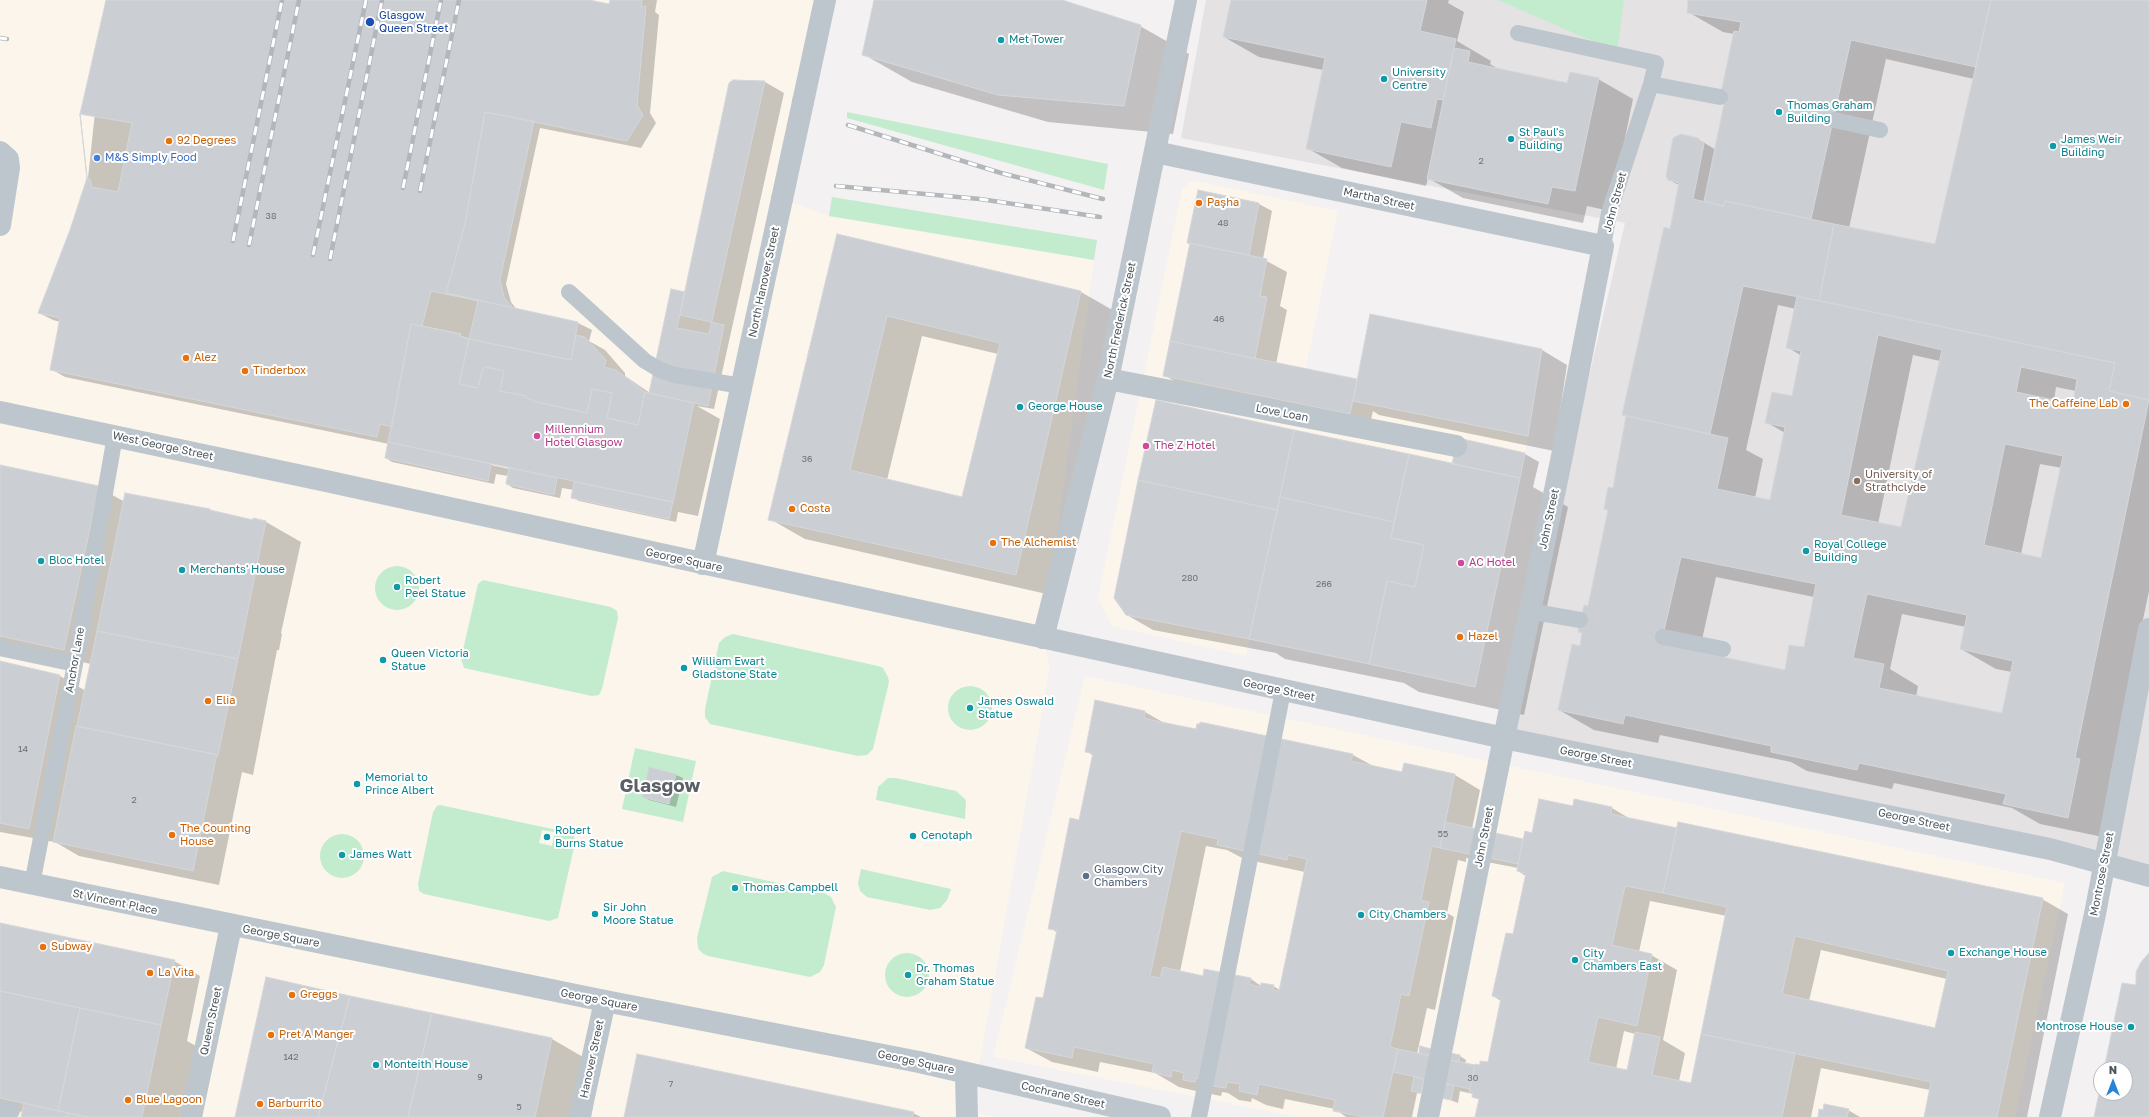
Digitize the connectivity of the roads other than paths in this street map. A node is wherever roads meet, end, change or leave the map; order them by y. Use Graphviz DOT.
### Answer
graph roads {
  1 [pos="825,0"];
  2 [pos="1186,0"];
  3 [pos="1518,33"];
  4 [pos="1651,84"];
  5 [pos="1720,97"];
  6 [pos="1834,120"];
  7 [pos="1880,130"];
  8 [pos="0,152"];
  9 [pos="1155,152"];
  10 [pos="0,225"];
  11 [pos="1603,246"];
  12 [pos="569,292"];
  13 [pos="1108,379"];
  14 [pos="742,386"];
  15 [pos="0,412"];
  16 [pos="115,436"];
  17 [pos="1456,446"];
  18 [pos="326,481"];
  19 [pos="703,564"];
  20 [pos="1529,611"];
  21 [pos="1580,620"];
  22 [pos="2149,630"];
  23 [pos="1663,637"];
  24 [pos="1043,638"];
  25 [pos="0,648"];
  26 [pos="1723,649"];
  27 [pos="2146,658"];
  28 [pos="75,664"];
  29 [pos="1282,691"];
  30 [pos="1504,738"];
  31 [pos="2104,864"];
  32 [pos="2149,876"];
  33 [pos="0,877"];
  34 [pos="32,884"];
  35 [pos="231,926"];
  36 [pos="605,1001"];
  37 [pos="966,1073"];
  38 [pos="581,1111"];
  39 [pos="1112,1112"];
  40 [pos="191,1117"];
  41 [pos="967,1117"];
  42 [pos="1160,1117"];
  43 [pos="1199,1117"];
  44 [pos="1428,1117"];
  45 [pos="2050,1117"];
  1 -- 14 [label="street, North Hanover Street, bridge"];
  2 -- 9 [label="street, North Frederick Street"];
  3 -- 4 [label="lane, John Street"];
  4 -- 5 [label="lane"];
  4 -- 11 [label="lane, John Street"];
  6 -- 7 [label="lane"];
  8 -- 10 [label="street"];
  9 -- 11 [label="street, Martha Street"];
  9 -- 13 [label="street, North Frederick Street"];
  11 -- 20 [label="street, John Street"];
  12 -- 14 [label="lane"];
  13 -- 17 [label="street, Love Loan"];
  13 -- 24 [label="street, North Frederick Street"];
  14 -- 19 [label="street, North Hanover Street"];
  15 -- 16 [label="street, West George Street"];
  16 -- 18 [label="street, West George Street"];
  16 -- 28 [label="lane, Anchor Lane"];
  18 -- 19 [label="street, George Square"];
  19 -- 24 [label="street, George Square"];
  20 -- 21 [label="lane"];
  20 -- 30 [label="street, John Street"];
  22 -- 27 [label="street, Montrose Street"];
  23 -- 26 [label="lane"];
  24 -- 29 [label="street, George Street"];
  25 -- 28 [label="lane"];
  27 -- 31 [label="street, Montrose Street"];
  28 -- 34 [label="lane, Anchor Lane"];
  29 -- 30 [label="street, George Street"];
  29 -- 43 [label="lane"];
  30 -- 31 [label="street, George Street"];
  30 -- 44 [label="street, John Street"];
  31 -- 32 [label="street, George Street"];
  31 -- 45 [label="street, Montrose Street"];
  33 -- 34 [label="street, St Vincent Place"];
  34 -- 35 [label="street, St Vincent Place"];
  35 -- 36 [label="street, George Square"];
  35 -- 40 [label="street, Queen Street"];
  36 -- 37 [label="street, George Square"];
  36 -- 38 [label="street, Hanover Street"];
  37 -- 39 [label="street, Cochrane Street"];
  37 -- 41 [label="street"];
  39 -- 42 [label="street, Cochrane Street"];
}
